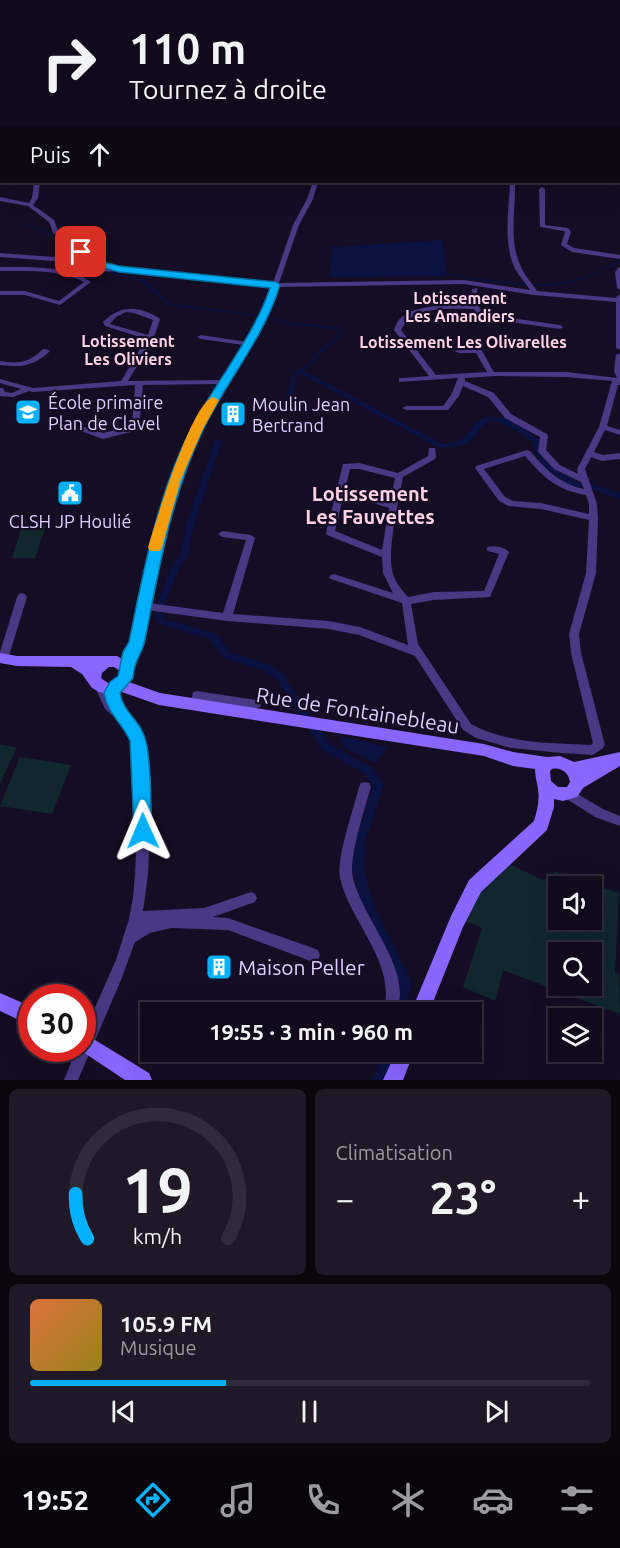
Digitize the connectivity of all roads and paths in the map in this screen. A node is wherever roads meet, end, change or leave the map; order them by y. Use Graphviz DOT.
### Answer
graph roads {
  1 [pos="37,183"];
  2 [pos="316,183"];
  3 [pos="513,183"];
  4 [pos="542,189"];
  5 [pos="0,199"];
  6 [pos="30,205"];
  7 [pos="0,255"];
  8 [pos="620,256"];
  9 [pos="0,269"];
  10 [pos="620,269"];
  11 [pos="114,270"];
  12 [pos="276,285"];
  13 [pos="620,288"];
  14 [pos="476,289"];
  15 [pos="0,293"];
  16 [pos="534,293"];
  17 [pos="619,298"];
  18 [pos="476,307"];
  19 [pos="560,327"];
  20 [pos="201,337"];
  21 [pos="150,338"];
  22 [pos="249,344"];
  23 [pos="620,348"];
  24 [pos="46,351"];
  25 [pos="459,351"];
  26 [pos="620,355"];
  27 [pos="0,363"];
  28 [pos="492,375"];
  29 [pos="434,377"];
  30 [pos="462,379"];
  31 [pos="402,380"];
  32 [pos="620,380"];
  33 [pos="224,381"];
  34 [pos="0,382"];
  35 [pos="139,382"];
  36 [pos="123,383"];
  37 [pos="28,389"];
  38 [pos="0,390"];
  39 [pos="406,408"];
  40 [pos="603,427"];
  41 [pos="81,428"];
  42 [pos="620,433"];
  43 [pos="432,450"];
  44 [pos="591,454"];
  45 [pos="620,456"];
  46 [pos="399,476"];
  47 [pos="585,480"];
  48 [pos="340,490"];
  49 [pos="590,493"];
  50 [pos="395,507"];
  51 [pos="594,518"];
  52 [pos="222,534"];
  53 [pos="491,549"];
  54 [pos="386,555"];
  55 [pos="334,577"];
  56 [pos="22,597"];
  57 [pos="406,601"];
  58 [pos="144,606"];
  59 [pos="228,617"];
  60 [pos="131,652"];
  61 [pos="417,652"];
  62 [pos="1,659"];
  63 [pos="109,661"];
  64 [pos="73,662"];
  65 [pos="121,679"];
  66 [pos="96,682"];
  67 [pos="256,704"];
  68 [pos="195,705"];
  69 [pos="122,716"];
  70 [pos="620,759"];
  71 [pos="560,775"];
  72 [pos="365,787"];
  73 [pos="620,821"];
  74 [pos="251,898"];
  75 [pos="135,918"];
  76 [pos="129,939"];
  77 [pos="313,955"];
  78 [pos="0,1002"];
  79 [pos="391,1002"];
  80 [pos="424,1002"];
  81 [pos="18,1010"];
  82 [pos="96,1016"];
  83 [pos="96,1050"];
  84 [pos="77,1062"];
  85 [pos="401,1062"];
  86 [pos="71,1080"];
  87 [pos="142,1080"];
  88 [pos="393,1080"];
  1 -- 6 [label="street"];
  2 -- 12 [label="street"];
  3 -- 16 [label="street"];
  4 -- 8 [label="street"];
  5 -- 6 [label="street"];
  6 -- 11 [label="street"];
  7 -- 11 [label="street"];
  9 -- 15 [label="street"];
  10 -- 13 [label="street"];
  11 -- 12 [label="street"];
  12 -- 16 [label="street"];
  12 -- 22 [label="street"];
  14 -- 18 [label="street"];
  16 -- 17 [label="street"];
  17 -- 23 [label="street"];
  18 -- 19 [label="street"];
  18 -- 29 [label="street"];
  20 -- 22 [label="street"];
  21 -- 21 [label="street"];
  21 -- 36 [label="street"];
  22 -- 33 [label="street"];
  24 -- 27 [label="street"];
  25 -- 28 [label="street"];
  26 -- 32 [label="street"];
  28 -- 30 [label="street"];
  28 -- 32 [label="street"];
  29 -- 30 [label="street"];
  29 -- 31 [label="street"];
  30 -- 39 [label="street"];
  30 -- 47 [label="street"];
  32 -- 40 [label="street"];
  33 -- 35 [label="street"];
  33 -- 58 [label="street"];
  34 -- 37 [label="street"];
  35 -- 36 [label="street"];
  35 -- 41 [label="street"];
  36 -- 37 [label="street"];
  37 -- 38 [label="street"];
  40 -- 42 [label="street"];
  40 -- 44 [label="street"];
  43 -- 46 [label="street"];
  44 -- 45 [label="street"];
  44 -- 47 [label="street"];
  46 -- 48 [label="street"];
  46 -- 50 [label="street"];
  47 -- 49 [label="street"];
  48 -- 50 [label="street"];
  48 -- 54 [label="street"];
  49 -- 51 [label="street"];
  49 -- 51 [label="street"];
  50 -- 54 [label="street"];
  51 -- 71 [label="street"];
  52 -- 59 [label="street"];
  53 -- 57 [label="street"];
  54 -- 57 [label="street"];
  55 -- 57 [label="street"];
  56 -- 62 [label="street"];
  57 -- 61 [label="street"];
  58 -- 59 [label="street"];
  58 -- 60 [label="street"];
  59 -- 61 [label="street"];
  60 -- 63 [label="street"];
  60 -- 65 [label="street"];
  61 -- 71 [label="street"];
  62 -- 64 [label="street"];
  63 -- 64 [label="street"];
  63 -- 65 [label="street"];
  63 -- 66 [label="street"];
  64 -- 66 [label="street"];
  65 -- 66 [label="street"];
  65 -- 68 [label="street, Rue de Fontainebleau"];
  65 -- 69 [label="street"];
  66 -- 69 [label="street"];
  67 -- 68 [label="street, Rue de Fontainebleau"];
  68 -- 71 [label="street, Rue de Fontainebleau"];
  69 -- 75 [label="street"];
  70 -- 71 [label="street"];
  71 -- 73 [label="street"];
  71 -- 80 [label="street"];
  72 -- 79 [label="street"];
  74 -- 75 [label="street"];
  75 -- 76 [label="street"];
  76 -- 77 [label="street"];
  76 -- 82 [label="street"];
  78 -- 81 [label="street"];
  83 -- 87 [label="street"];
  84 -- 86 [label="street"];
  85 -- 88 [label="street"];
}
